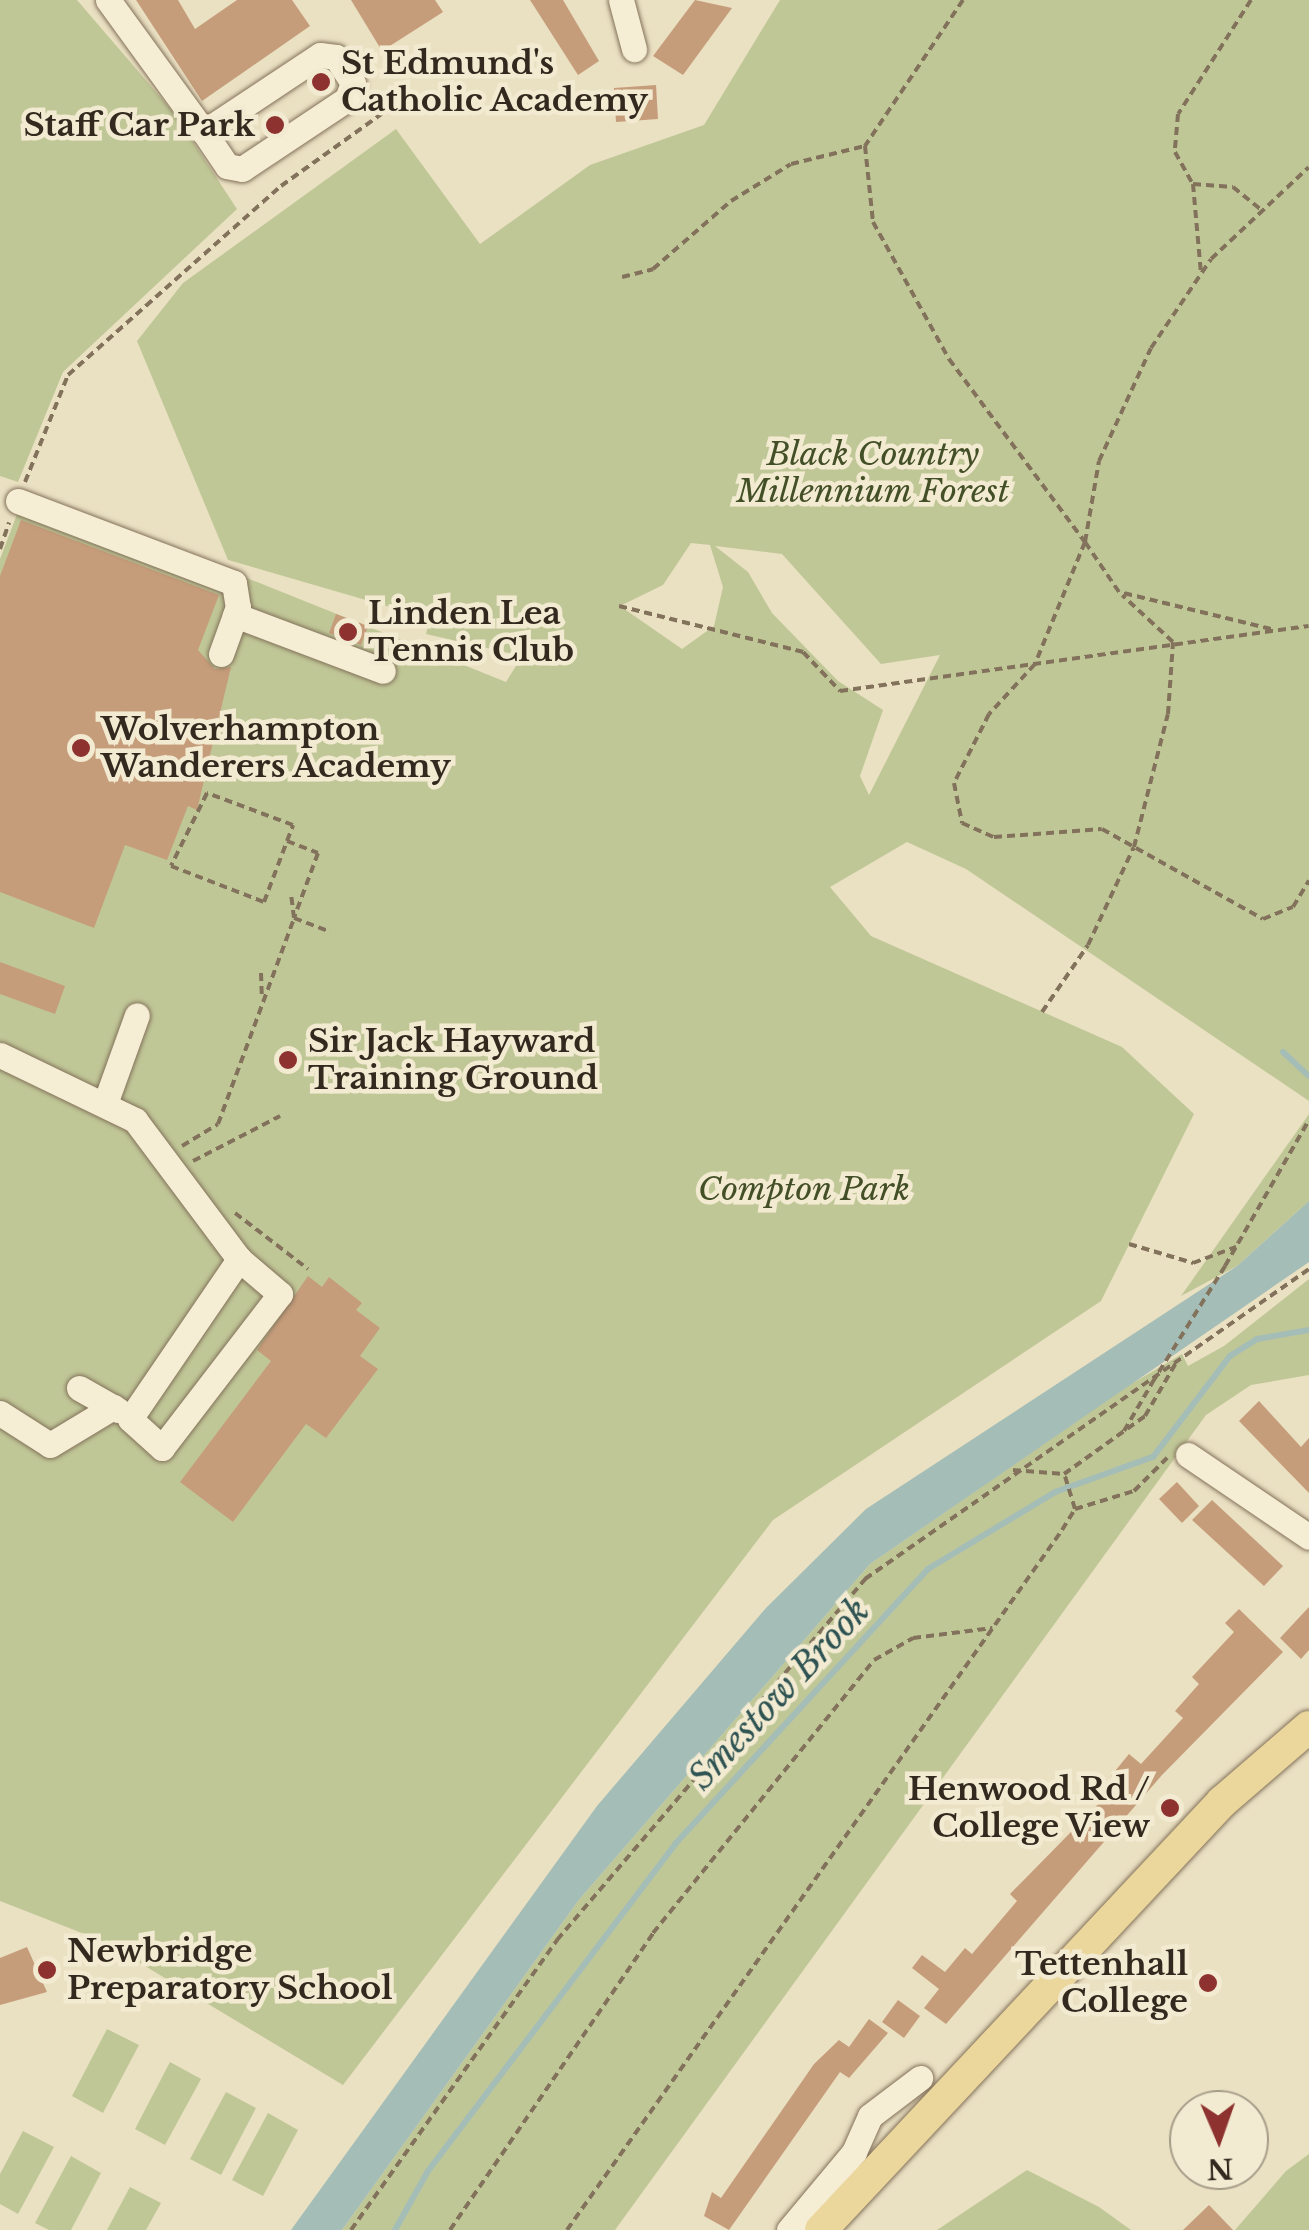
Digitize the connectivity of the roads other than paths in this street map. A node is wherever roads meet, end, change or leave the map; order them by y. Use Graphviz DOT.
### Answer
graph roads {
  1 [pos="108,0"];
  2 [pos="633,4"];
  3 [pos="634,49"];
  4 [pos="204,132"];
  5 [pos="18,501"];
  6 [pos="235,615"];
  7 [pos="221,654"];
  8 [pos="383,671"];
  9 [pos="137,1016"];
  10 [pos="0,1055"];
  11 [pos="106,1100"];
  12 [pos="240,1259"];
  13 [pos="79,1388"];
  14 [pos="122,1412"];
  15 [pos="0,1413"];
  16 [pos="1188,1454"];
  17 [pos="1309,1536"];
  18 [pos="1309,1727"];
  19 [pos="920,2078"];
  20 [pos="889,2095"];
  21 [pos="916,2128"];
  22 [pos="789,2230"];
  23 [pos="821,2230"];
  1 -- 4 [label="street"];
  2 -- 3 [label="street"];
  4 -- 4 [label="street"];
  5 -- 6 [label="street"];
  6 -- 7 [label="street"];
  6 -- 8 [label="street"];
  9 -- 11 [label="street"];
  10 -- 11 [label="street"];
  11 -- 12 [label="street"];
  12 -- 14 [label="street"];
  12 -- 14 [label="street"];
  13 -- 14 [label="street"];
  14 -- 15 [label="street"];
  16 -- 17 [label="street"];
  18 -- 21 [label="main road"];
  19 -- 20 [label="street"];
  20 -- 21 [label="street"];
  20 -- 22 [label="street"];
  21 -- 23 [label="main road"];
}
